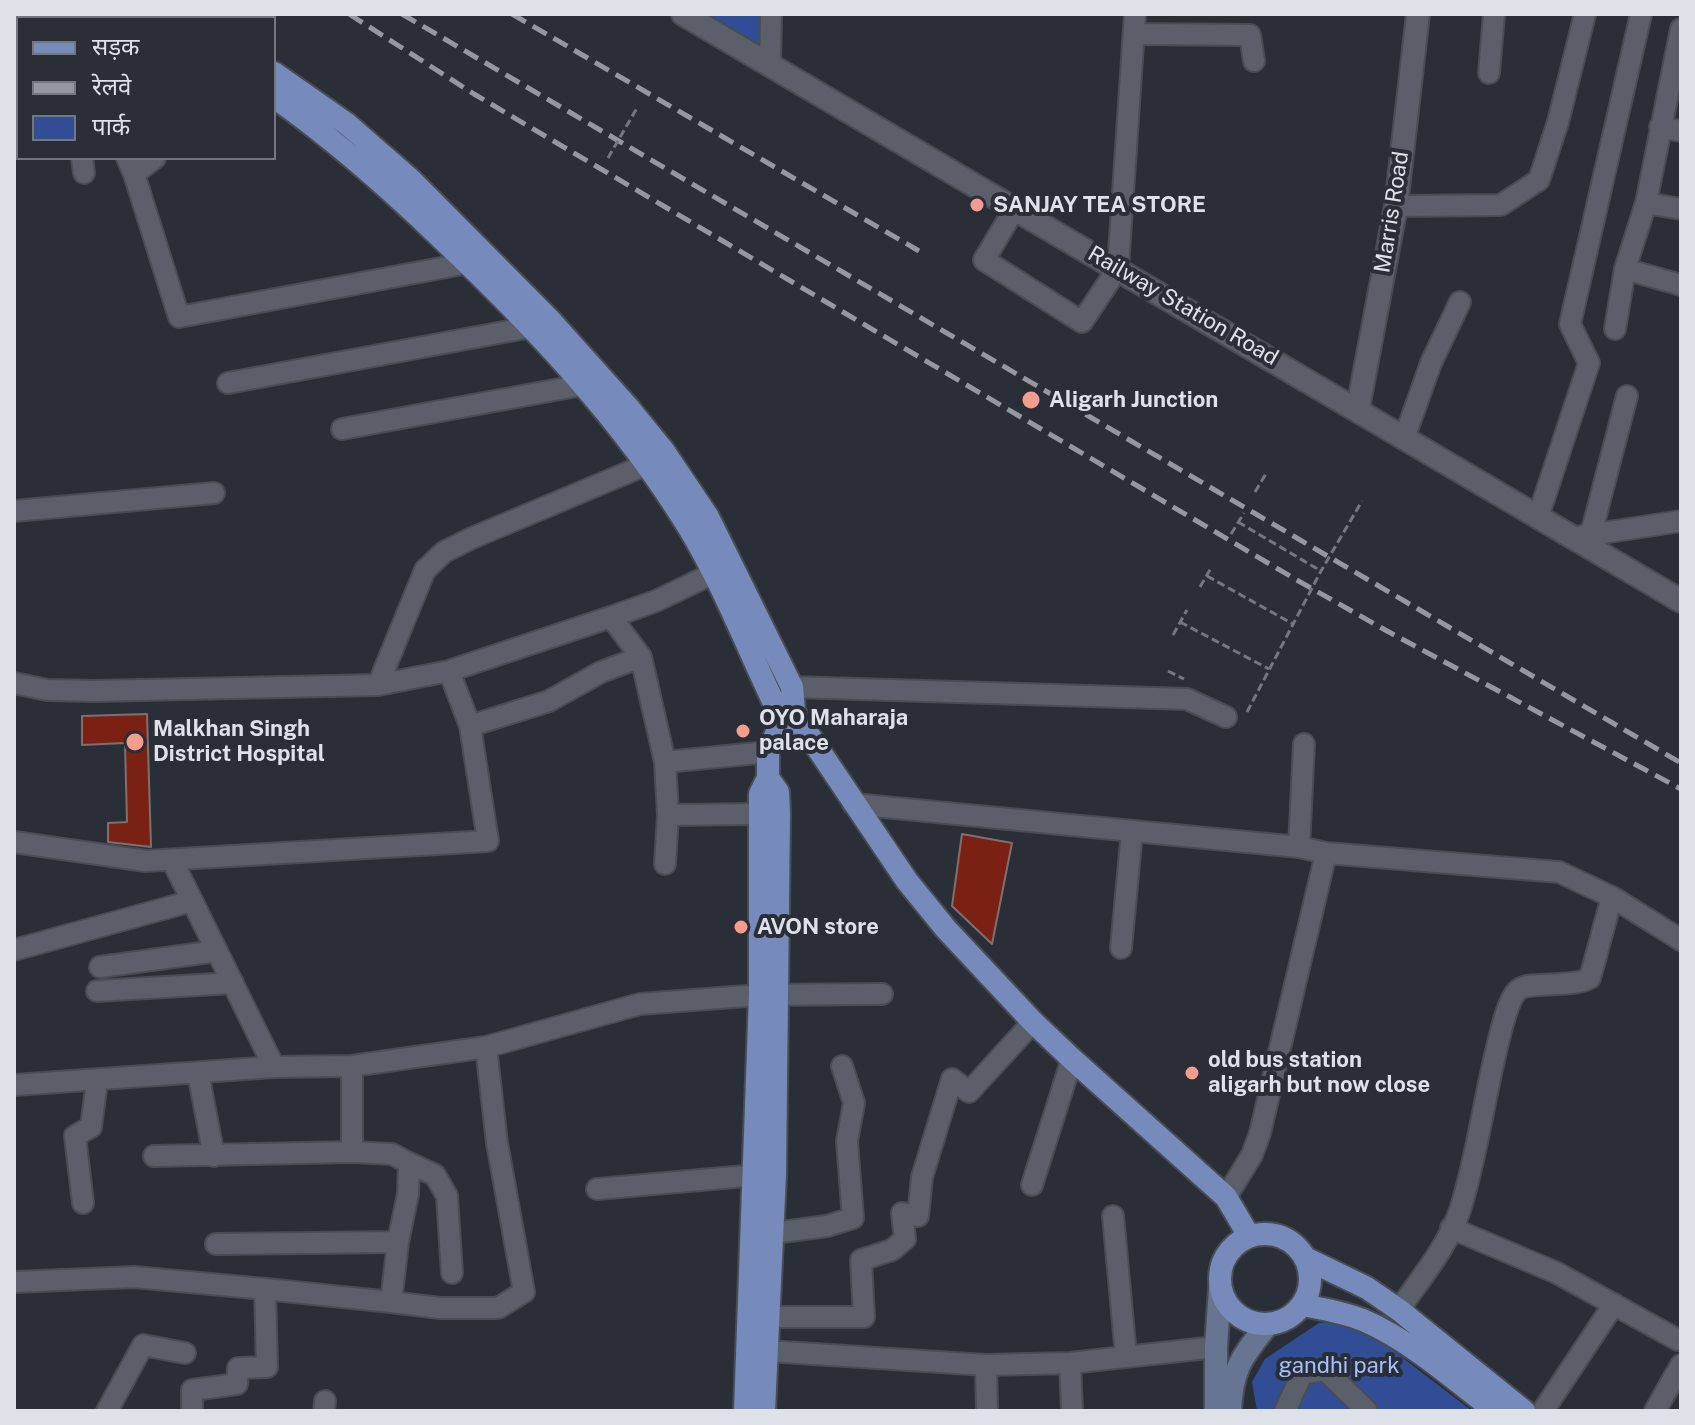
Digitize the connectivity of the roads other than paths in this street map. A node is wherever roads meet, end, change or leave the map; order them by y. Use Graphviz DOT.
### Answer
graph roads {
  1 [pos="683,14"];
  2 [pos="771,14"];
  3 [pos="1418,14"];
  4 [pos="1494,14"];
  5 [pos="1585,14"];
  6 [pos="1641,14"];
  7 [pos="1135,24"];
  8 [pos="1681,29"];
  9 [pos="1679,57"];
  10 [pos="1254,61"];
  11 [pos="770,66"];
  12 [pos="1489,73"];
  13 [pos="276,74"];
  14 [pos="276,98"];
  15 [pos="1671,129"];
  16 [pos="131,166"];
  17 [pos="1646,203"];
  18 [pos="1396,206"];
  19 [pos="1015,208"];
  20 [pos="1681,209"];
  21 [pos="428,211"];
  22 [pos="468,263"];
  23 [pos="1118,268"];
  24 [pos="1625,269"];
  25 [pos="1681,285"];
  26 [pos="1460,302"];
  27 [pos="531,327"];
  28 [pos="1615,329"];
  29 [pos="228,383"];
  30 [pos="582,385"];
  31 [pos="1627,396"];
  32 [pos="1358,408"];
  33 [pos="342,429"];
  34 [pos="1405,436"];
  35 [pos="648,464"];
  36 [pos="214,493"];
  37 [pos="14,511"];
  38 [pos="1538,517"];
  39 [pos="1681,521"];
  40 [pos="1583,536"];
  41 [pos="714,573"];
  42 [pos="1681,601"];
  43 [pos="611,617"];
  44 [pos="641,657"];
  45 [pos="449,671"];
  46 [pos="14,683"];
  47 [pos="378,685"];
  48 [pos="792,687"];
  49 [pos="796,715"];
  50 [pos="1226,717"];
  51 [pos="470,726"];
  52 [pos="1304,744"];
  53 [pos="768,752"];
  54 [pos="665,762"];
  55 [pos="768,778"];
  56 [pos="853,804"];
  57 [pos="762,814"];
  58 [pos="668,815"];
  59 [pos="1132,832"];
  60 [pos="14,842"];
  61 [pos="1299,847"];
  62 [pos="1326,853"];
  63 [pos="172,860"];
  64 [pos="665,864"];
  65 [pos="769,871"];
  66 [pos="1612,897"];
  67 [pos="192,901"];
  68 [pos="1681,940"];
  69 [pos="1121,948"];
  70 [pos="14,950"];
  71 [pos="217,951"];
  72 [pos="100,967"];
  73 [pos="233,983"];
  74 [pos="97,991"];
  75 [pos="882,994"];
  76 [pos="768,995"];
  77 [pos="1033,1022"];
  78 [pos="486,1047"];
  79 [pos="1072,1059"];
  80 [pos="352,1066"];
  81 [pos="842,1066"];
  82 [pos="274,1067"];
  83 [pos="198,1073"];
  84 [pos="97,1081"];
  85 [pos="14,1085"];
  86 [pos="352,1152"];
  87 [pos="154,1156"];
  88 [pos="214,1156"];
  89 [pos="409,1163"];
  90 [pos="764,1174"];
  91 [pos="1032,1185"];
  92 [pos="597,1189"];
  93 [pos="1226,1197"];
  94 [pos="83,1203"];
  95 [pos="1113,1216"];
  96 [pos="1451,1228"];
  97 [pos="774,1233"];
  98 [pos="1249,1236"];
  99 [pos="398,1242"];
  100 [pos="216,1244"];
  101 [pos="1305,1258"];
  102 [pos="452,1273"];
  103 [pos="14,1282"];
  104 [pos="1220,1288"];
  105 [pos="265,1289"];
  106 [pos="391,1302"];
  107 [pos="1614,1304"];
  108 [pos="1303,1305"];
  109 [pos="1399,1310"];
  110 [pos="768,1317"];
  111 [pos="1268,1324"];
  112 [pos="1678,1340"];
  113 [pos="1216,1347"];
  114 [pos="757,1350"];
  115 [pos="185,1353"];
  116 [pos="1126,1355"];
  117 [pos="1070,1363"];
  118 [pos="986,1365"];
  119 [pos="1681,1365"];
  120 [pos="107,1411"];
  121 [pos="192,1411"];
  122 [pos="745,1411"];
  123 [pos="764,1411"];
  124 [pos="987,1411"];
  125 [pos="1072,1411"];
  126 [pos="1216,1411"];
  127 [pos="1230,1411"];
  128 [pos="1285,1411"];
  129 [pos="1367,1411"];
  130 [pos="1495,1411"];
  131 [pos="1524,1411"];
  132 [pos="1543,1411"];
  133 [pos="1655,1411"];
  1 -- 11 [label="street, Railway Station Road"];
  2 -- 11 [label="street"];
  3 -- 18 [label="street, Marris Road"];
  4 -- 12 [label="street"];
  5 -- 18 [label="street"];
  6 -- 38 [label="street"];
  7 -- 10 [label="street"];
  7 -- 23 [label="street"];
  8 -- 9 [label="street"];
  9 -- 15 [label="street"];
  11 -- 19 [label="street, Railway Station Road"];
  13 -- 21 [label="main road"];
  14 -- 21 [label="main road"];
  15 -- 17 [label="street"];
  16 -- 22 [label="street"];
  17 -- 20 [label="street"];
  17 -- 24 [label="street"];
  18 -- 32 [label="street, Marris Road"];
  19 -- 23 [label="street, Railway Station Road"];
  19 -- 23 [label="street"];
  21 -- 22 [label="main road"];
  21 -- 48 [label="main road"];
  22 -- 27 [label="main road"];
  23 -- 32 [label="street, Railway Station Road"];
  24 -- 25 [label="street"];
  24 -- 28 [label="street"];
  26 -- 34 [label="street"];
  27 -- 29 [label="street"];
  27 -- 30 [label="main road"];
  30 -- 33 [label="street"];
  30 -- 35 [label="main road"];
  31 -- 40 [label="street"];
  32 -- 34 [label="street, Railway Station Road"];
  34 -- 38 [label="street, Railway Station Road"];
  35 -- 41 [label="main road"];
  35 -- 47 [label="street"];
  36 -- 37 [label="street"];
  38 -- 40 [label="street, Railway Station Road"];
  39 -- 40 [label="street"];
  40 -- 42 [label="street, Railway Station Road"];
  41 -- 43 [label="street"];
  41 -- 49 [label="main road"];
  43 -- 44 [label="street"];
  43 -- 45 [label="street"];
  44 -- 51 [label="street"];
  44 -- 54 [label="street"];
  45 -- 47 [label="street"];
  45 -- 51 [label="street"];
  46 -- 47 [label="street"];
  48 -- 49 [label="main road"];
  48 -- 50 [label="street"];
  49 -- 53 [label="main road"];
  49 -- 56 [label="main road"];
  51 -- 63 [label="street"];
  52 -- 61 [label="street"];
  53 -- 54 [label="street"];
  53 -- 55 [label="main road"];
  54 -- 58 [label="street"];
  55 -- 57 [label="main road"];
  55 -- 65 [label="main road"];
  56 -- 59 [label="street"];
  56 -- 77 [label="main road"];
  57 -- 58 [label="street"];
  57 -- 65 [label="main road"];
  58 -- 64 [label="street"];
  59 -- 61 [label="street"];
  59 -- 69 [label="street"];
  60 -- 63 [label="street"];
  61 -- 62 [label="street"];
  62 -- 66 [label="street"];
  62 -- 93 [label="street"];
  63 -- 67 [label="street"];
  65 -- 76 [label="main road"];
  66 -- 68 [label="street"];
  66 -- 96 [label="street"];
  67 -- 70 [label="street"];
  67 -- 71 [label="street"];
  71 -- 72 [label="street"];
  71 -- 73 [label="street"];
  73 -- 74 [label="street"];
  73 -- 82 [label="street"];
  75 -- 76 [label="street"];
  76 -- 78 [label="street"];
  76 -- 90 [label="main road"];
  77 -- 79 [label="main road"];
  77 -- 110 [label="street"];
  78 -- 80 [label="street"];
  78 -- 106 [label="street"];
  79 -- 91 [label="street"];
  79 -- 93 [label="main road"];
  80 -- 82 [label="street"];
  80 -- 86 [label="street"];
  81 -- 97 [label="street"];
  82 -- 83 [label="street"];
  83 -- 84 [label="street"];
  83 -- 88 [label="street"];
  84 -- 85 [label="street"];
  84 -- 94 [label="street"];
  86 -- 88 [label="street"];
  86 -- 89 [label="street"];
  87 -- 88 [label="street"];
  89 -- 99 [label="street"];
  89 -- 102 [label="street"];
  90 -- 92 [label="street"];
  90 -- 97 [label="main road"];
  90 -- 114 [label="main road"];
  93 -- 98 [label="main road"];
  95 -- 116 [label="street"];
  96 -- 107 [label="street"];
  96 -- 109 [label="street"];
  97 -- 110 [label="main road"];
  98 -- 101 [label="main road"];
  98 -- 104 [label="main road"];
  99 -- 100 [label="street"];
  99 -- 106 [label="street"];
  101 -- 108 [label="main road"];
  101 -- 109 [label="main road"];
  103 -- 105 [label="street"];
  104 -- 111 [label="main road"];
  104 -- 113 [label="main road"];
  105 -- 106 [label="street"];
  105 -- 121 [label="street"];
  107 -- 112 [label="street"];
  107 -- 132 [label="street"];
  108 -- 111 [label="main road"];
  108 -- 130 [label="main road"];
  109 -- 131 [label="main road"];
  110 -- 114 [label="main road"];
  111 -- 127 [label="main road"];
  113 -- 116 [label="street"];
  113 -- 126 [label="main road"];
  114 -- 118 [label="street"];
  114 -- 122 [label="main road"];
  114 -- 123 [label="main road"];
  115 -- 120 [label="street"];
  116 -- 117 [label="street"];
  117 -- 118 [label="street"];
  117 -- 125 [label="street"];
  118 -- 124 [label="street"];
  119 -- 133 [label="street"];
  128 -- 129 [label="street"];
}
